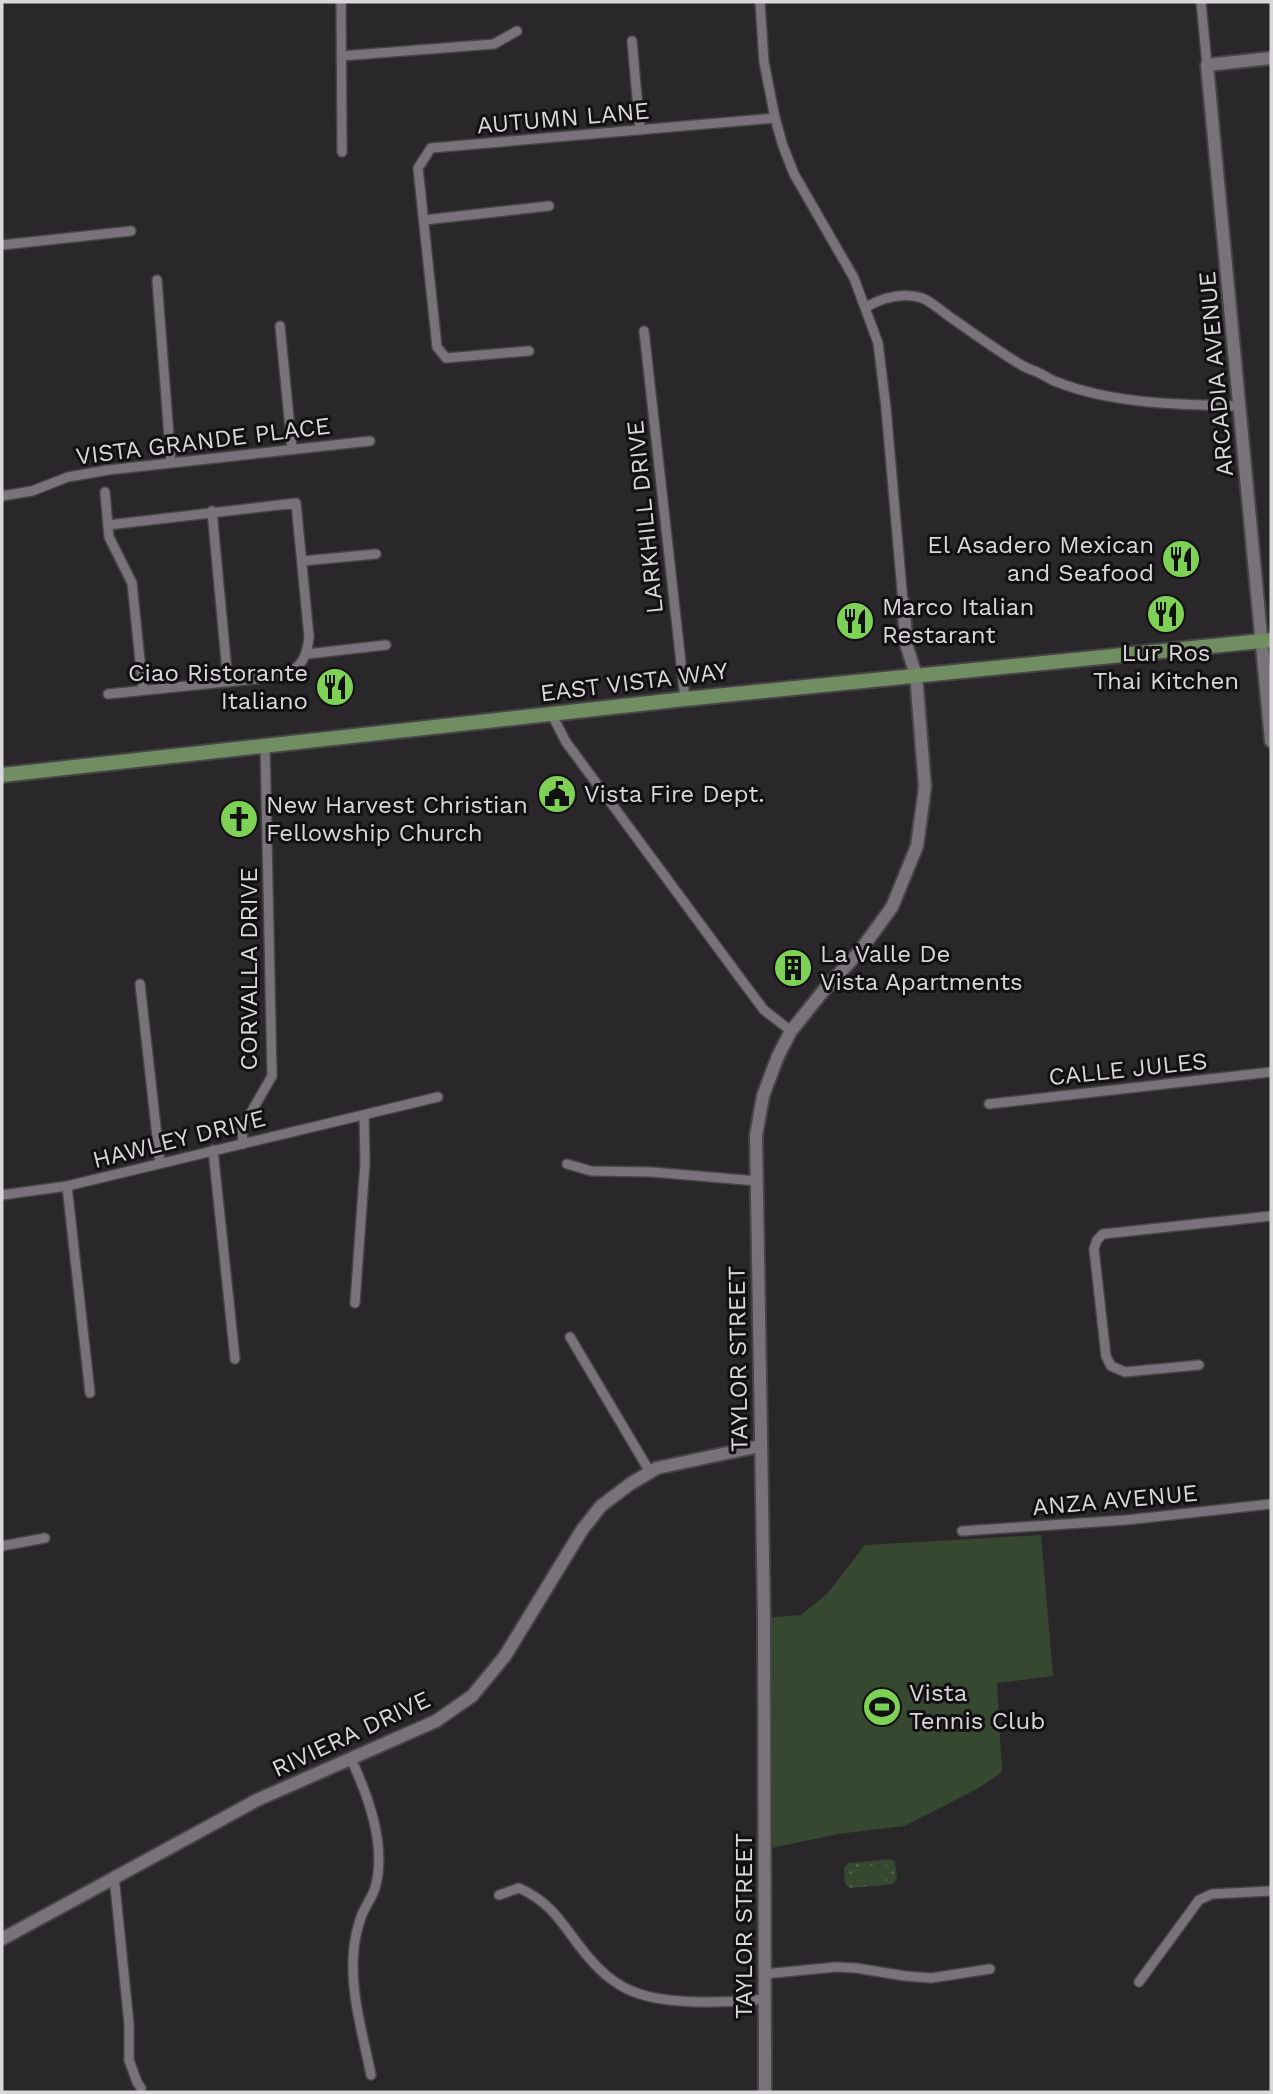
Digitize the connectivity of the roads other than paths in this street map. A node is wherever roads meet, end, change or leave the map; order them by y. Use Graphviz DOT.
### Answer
graph roads {
  1 [pos="341,2"];
  2 [pos="760,2"];
  3 [pos="1201,2"];
  4 [pos="516,31"];
  5 [pos="632,41"];
  6 [pos="341,56"];
  7 [pos="1271,58"];
  8 [pos="1208,65"];
  9 [pos="775,118"];
  10 [pos="640,130"];
  11 [pos="342,152"];
  12 [pos="549,206"];
  13 [pos="424,220"];
  14 [pos="131,231"];
  15 [pos="2,245"];
  16 [pos="157,280"];
  17 [pos="866,307"];
  18 [pos="280,326"];
  19 [pos="643,331"];
  20 [pos="529,351"];
  21 [pos="1240,406"];
  22 [pos="370,441"];
  23 [pos="292,449"];
  24 [pos="171,463"];
  25 [pos="105,492"];
  26 [pos="2,496"];
  27 [pos="212,511"];
  28 [pos="108,524"];
  29 [pos="376,554"];
  30 [pos="302,561"];
  31 [pos="903,602"];
  32 [pos="1267,641"];
  33 [pos="386,645"];
  34 [pos="307,654"];
  35 [pos="916,675"];
  36 [pos="228,682"];
  37 [pos="143,690"];
  38 [pos="107,694"];
  39 [pos="685,699"];
  40 [pos="552,715"];
  41 [pos="1271,741"];
  42 [pos="265,745"];
  43 [pos="2,775"];
  44 [pos="140,984"];
  45 [pos="791,1031"];
  46 [pos="1271,1072"];
  47 [pos="438,1097"];
  48 [pos="989,1104"];
  49 [pos="364,1115"];
  50 [pos="243,1144"];
  51 [pos="213,1150"];
  52 [pos="160,1163"];
  53 [pos="567,1164"];
  54 [pos="757,1181"];
  55 [pos="67,1186"];
  56 [pos="2,1195"];
  57 [pos="1271,1216"];
  58 [pos="355,1303"];
  59 [pos="570,1337"];
  60 [pos="235,1359"];
  61 [pos="1199,1365"];
  62 [pos="90,1393"];
  63 [pos="760,1447"];
  64 [pos="650,1472"];
  65 [pos="1271,1504"];
  66 [pos="962,1531"];
  67 [pos="45,1538"];
  68 [pos="2,1546"];
  69 [pos="351,1759"];
  70 [pos="114,1876"];
  71 [pos="1271,1891"];
  72 [pos="499,1895"];
  73 [pos="2,1939"];
  74 [pos="990,1969"];
  75 [pos="764,1974"];
  76 [pos="1139,1982"];
  77 [pos="765,1999"];
  78 [pos="371,2075"];
  79 [pos="141,2088"];
  80 [pos="765,2092"];
  1 -- 6 [label="street"];
  2 -- 9 [label="street"];
  3 -- 8 [label="street, ARCADIA AVENUE"];
  4 -- 6 [label="street"];
  5 -- 10 [label="street"];
  6 -- 11 [label="street"];
  7 -- 8 [label="street"];
  8 -- 21 [label="street, ARCADIA AVENUE"];
  9 -- 10 [label="street, AUTUMN LANE"];
  9 -- 17 [label="street"];
  10 -- 13 [label="street, AUTUMN LANE"];
  12 -- 13 [label="street"];
  13 -- 20 [label="street, AUTUMN LANE"];
  14 -- 15 [label="street"];
  16 -- 24 [label="street"];
  17 -- 21 [label="street"];
  17 -- 31 [label="street"];
  18 -- 23 [label="street"];
  19 -- 39 [label="street, LARKHILL DRIVE"];
  21 -- 32 [label="street, ARCADIA AVENUE"];
  22 -- 23 [label="street, VISTA GRANDE PLACE"];
  23 -- 24 [label="street, VISTA GRANDE PLACE"];
  24 -- 26 [label="street, VISTA GRANDE PLACE"];
  25 -- 28 [label="street"];
  27 -- 28 [label="street"];
  27 -- 30 [label="street"];
  27 -- 36 [label="street"];
  28 -- 37 [label="street"];
  29 -- 30 [label="street"];
  30 -- 34 [label="street"];
  31 -- 35 [label="street, TAYLOR STREET"];
  32 -- 35 [label="main road, EAST VISTA WAY"];
  32 -- 41 [label="street, ARCADIA AVENUE"];
  33 -- 34 [label="street"];
  34 -- 36 [label="street"];
  35 -- 39 [label="main road, EAST VISTA WAY"];
  35 -- 45 [label="street, TAYLOR STREET"];
  36 -- 37 [label="street"];
  37 -- 38 [label="street"];
  39 -- 40 [label="main road, EAST VISTA WAY"];
  40 -- 42 [label="main road, EAST VISTA WAY"];
  40 -- 45 [label="street"];
  42 -- 43 [label="main road, EAST VISTA WAY"];
  42 -- 50 [label="street, CORVALLA DRIVE"];
  44 -- 52 [label="street"];
  45 -- 54 [label="street, TAYLOR STREET"];
  46 -- 48 [label="street, CALLE JULES"];
  47 -- 49 [label="street, HAWLEY DRIVE"];
  49 -- 50 [label="street, HAWLEY DRIVE"];
  49 -- 58 [label="street"];
  50 -- 51 [label="street, HAWLEY DRIVE"];
  51 -- 52 [label="street, HAWLEY DRIVE"];
  51 -- 60 [label="street"];
  52 -- 55 [label="street, HAWLEY DRIVE"];
  53 -- 54 [label="street"];
  54 -- 63 [label="street, TAYLOR STREET"];
  55 -- 56 [label="street, HAWLEY DRIVE"];
  55 -- 62 [label="street"];
  57 -- 61 [label="street"];
  59 -- 64 [label="street"];
  63 -- 64 [label="street, RIVIERA DRIVE"];
  63 -- 75 [label="street, TAYLOR STREET"];
  64 -- 69 [label="street, RIVIERA DRIVE"];
  65 -- 66 [label="street, ANZA AVENUE"];
  67 -- 68 [label="street"];
  69 -- 70 [label="street, RIVIERA DRIVE"];
  69 -- 78 [label="street"];
  70 -- 73 [label="street, RIVIERA DRIVE"];
  70 -- 79 [label="street"];
  71 -- 76 [label="street"];
  72 -- 77 [label="street"];
  74 -- 75 [label="street"];
  75 -- 77 [label="street, TAYLOR STREET"];
  77 -- 80 [label="street, TAYLOR STREET"];
}
